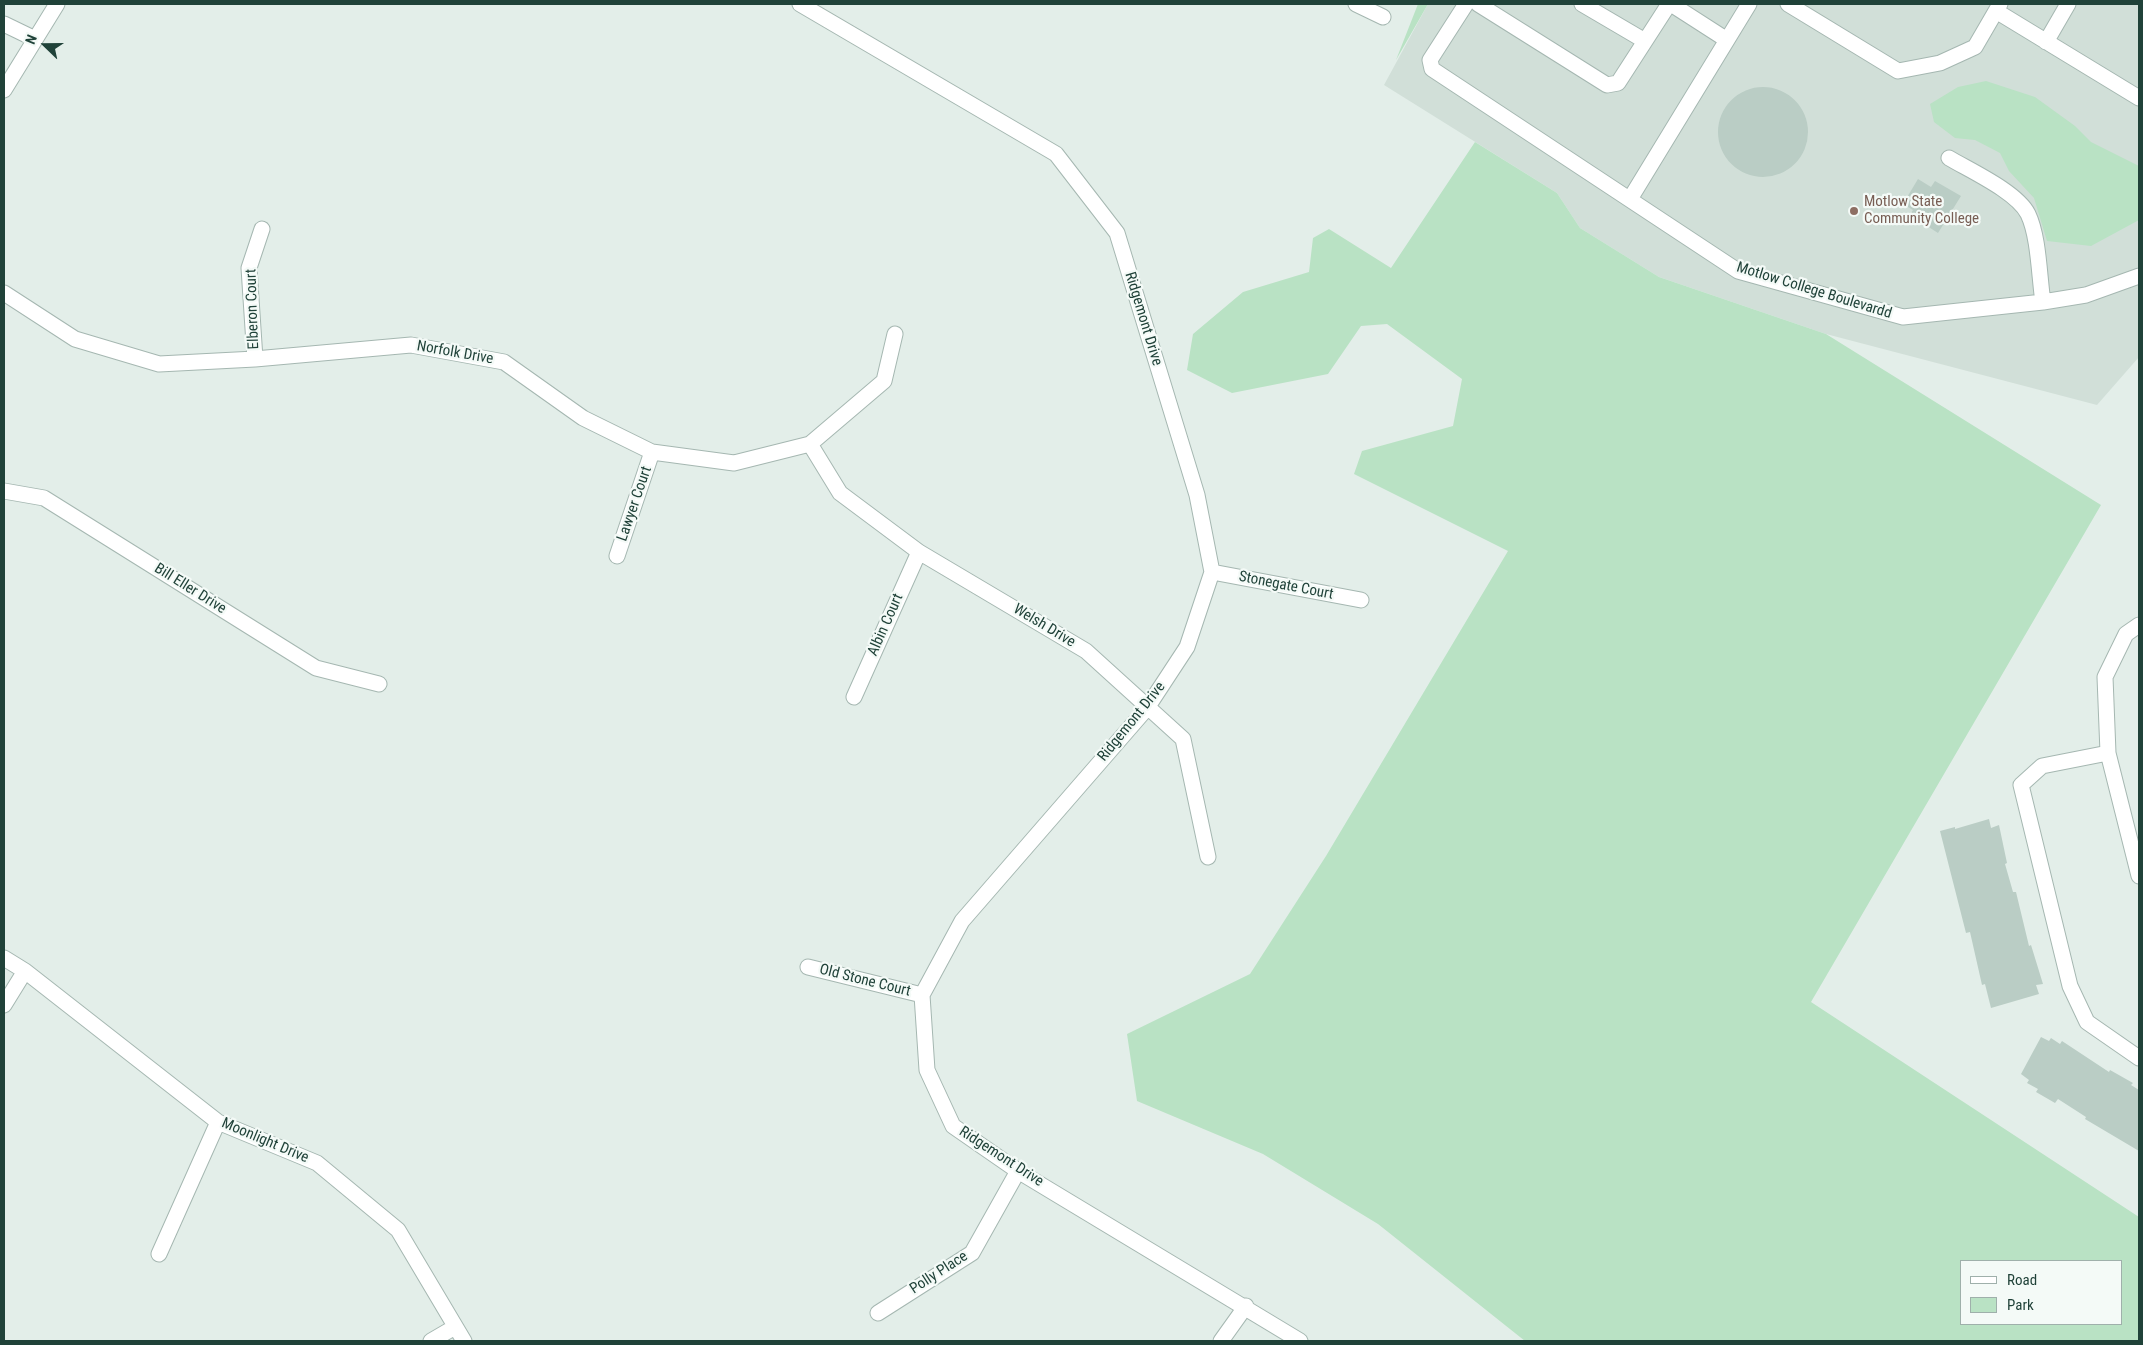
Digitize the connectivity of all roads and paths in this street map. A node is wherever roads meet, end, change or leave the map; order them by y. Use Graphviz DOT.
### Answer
graph roads {
  1 [pos="56,4"];
  2 [pos="800,4"];
  3 [pos="1356,4"];
  4 [pos="1466,4"];
  5 [pos="1478,4"];
  6 [pos="1582,4"];
  7 [pos="1670,4"];
  8 [pos="1749,4"];
  9 [pos="1788,4"];
  10 [pos="2068,4"];
  11 [pos="1998,8"];
  12 [pos="1383,17"];
  13 [pos="4,24"];
  14 [pos="35,39"];
  15 [pos="1727,40"];
  16 [pos="1645,41"];
  17 [pos="2046,42"];
  18 [pos="4,90"];
  19 [pos="2139,98"];
  20 [pos="1949,158"];
  21 [pos="1630,200"];
  22 [pos="262,229"];
  23 [pos="2139,276"];
  24 [pos="4,293"];
  25 [pos="2043,302"];
  26 [pos="895,334"];
  27 [pos="255,359"];
  28 [pos="810,444"];
  29 [pos="652,452"];
  30 [pos="4,491"];
  31 [pos="919,552"];
  32 [pos="617,556"];
  33 [pos="1212,572"];
  34 [pos="1360,600"];
  35 [pos="2139,625"];
  36 [pos="379,684"];
  37 [pos="854,697"];
  38 [pos="1147,708"];
  39 [pos="2108,753"];
  40 [pos="1208,857"];
  41 [pos="2139,876"];
  42 [pos="4,958"];
  43 [pos="808,967"];
  44 [pos="25,971"];
  45 [pos="922,994"];
  46 [pos="4,1005"];
  47 [pos="2139,1058"];
  48 [pos="218,1122"];
  49 [pos="1018,1170"];
  50 [pos="159,1254"];
  51 [pos="1246,1306"];
  52 [pos="878,1313"];
  53 [pos="455,1326"];
  54 [pos="431,1341"];
  55 [pos="464,1341"];
  56 [pos="1221,1341"];
  57 [pos="1300,1341"];
  1 -- 14 [label="street"];
  2 -- 33 [label="street, Ridgemont Drive"];
  3 -- 12 [label="street"];
  4 -- 21 [label="street, Motlow College Boulevardd"];
  5 -- 16 [label="street"];
  6 -- 16 [label="street"];
  7 -- 15 [label="street"];
  7 -- 16 [label="street"];
  8 -- 15 [label="street"];
  9 -- 11 [label="street"];
  10 -- 17 [label="street"];
  11 -- 17 [label="street"];
  13 -- 14 [label="street"];
  14 -- 18 [label="street"];
  15 -- 21 [label="street"];
  17 -- 19 [label="street"];
  20 -- 25 [label="street"];
  21 -- 25 [label="street, Motlow College Boulevardd"];
  22 -- 27 [label="street, Elberon Court"];
  23 -- 25 [label="street, Motlow College Boulevardd"];
  24 -- 27 [label="street, Norfolk Drive"];
  26 -- 28 [label="street, Norfolk Drive"];
  27 -- 29 [label="street, Norfolk Drive"];
  28 -- 29 [label="street, Norfolk Drive"];
  28 -- 31 [label="street, Welsh Drive"];
  29 -- 32 [label="street, Lawyer Court"];
  30 -- 36 [label="street, Bill Eller Drive"];
  31 -- 37 [label="street, Albin Court"];
  31 -- 38 [label="street, Welsh Drive"];
  33 -- 34 [label="street, Stonegate Court"];
  33 -- 38 [label="street, Ridgemont Drive"];
  35 -- 39 [label="street"];
  38 -- 40 [label="street, Welsh Drive"];
  38 -- 45 [label="street, Ridgemont Drive"];
  39 -- 41 [label="street"];
  39 -- 47 [label="street"];
  42 -- 44 [label="street, Moonlight Drive"];
  43 -- 45 [label="street, Old Stone Court"];
  44 -- 46 [label="street"];
  44 -- 48 [label="street, Moonlight Drive"];
  45 -- 49 [label="street, Ridgemont Drive"];
  48 -- 50 [label="street"];
  48 -- 53 [label="street, Moonlight Drive"];
  49 -- 51 [label="street, Ridgemont Drive"];
  49 -- 52 [label="street, Polly Place"];
  51 -- 56 [label="street"];
  51 -- 57 [label="street, Ridgemont Drive"];
  53 -- 54 [label="street"];
  53 -- 55 [label="street, Moonlight Drive"];
}
